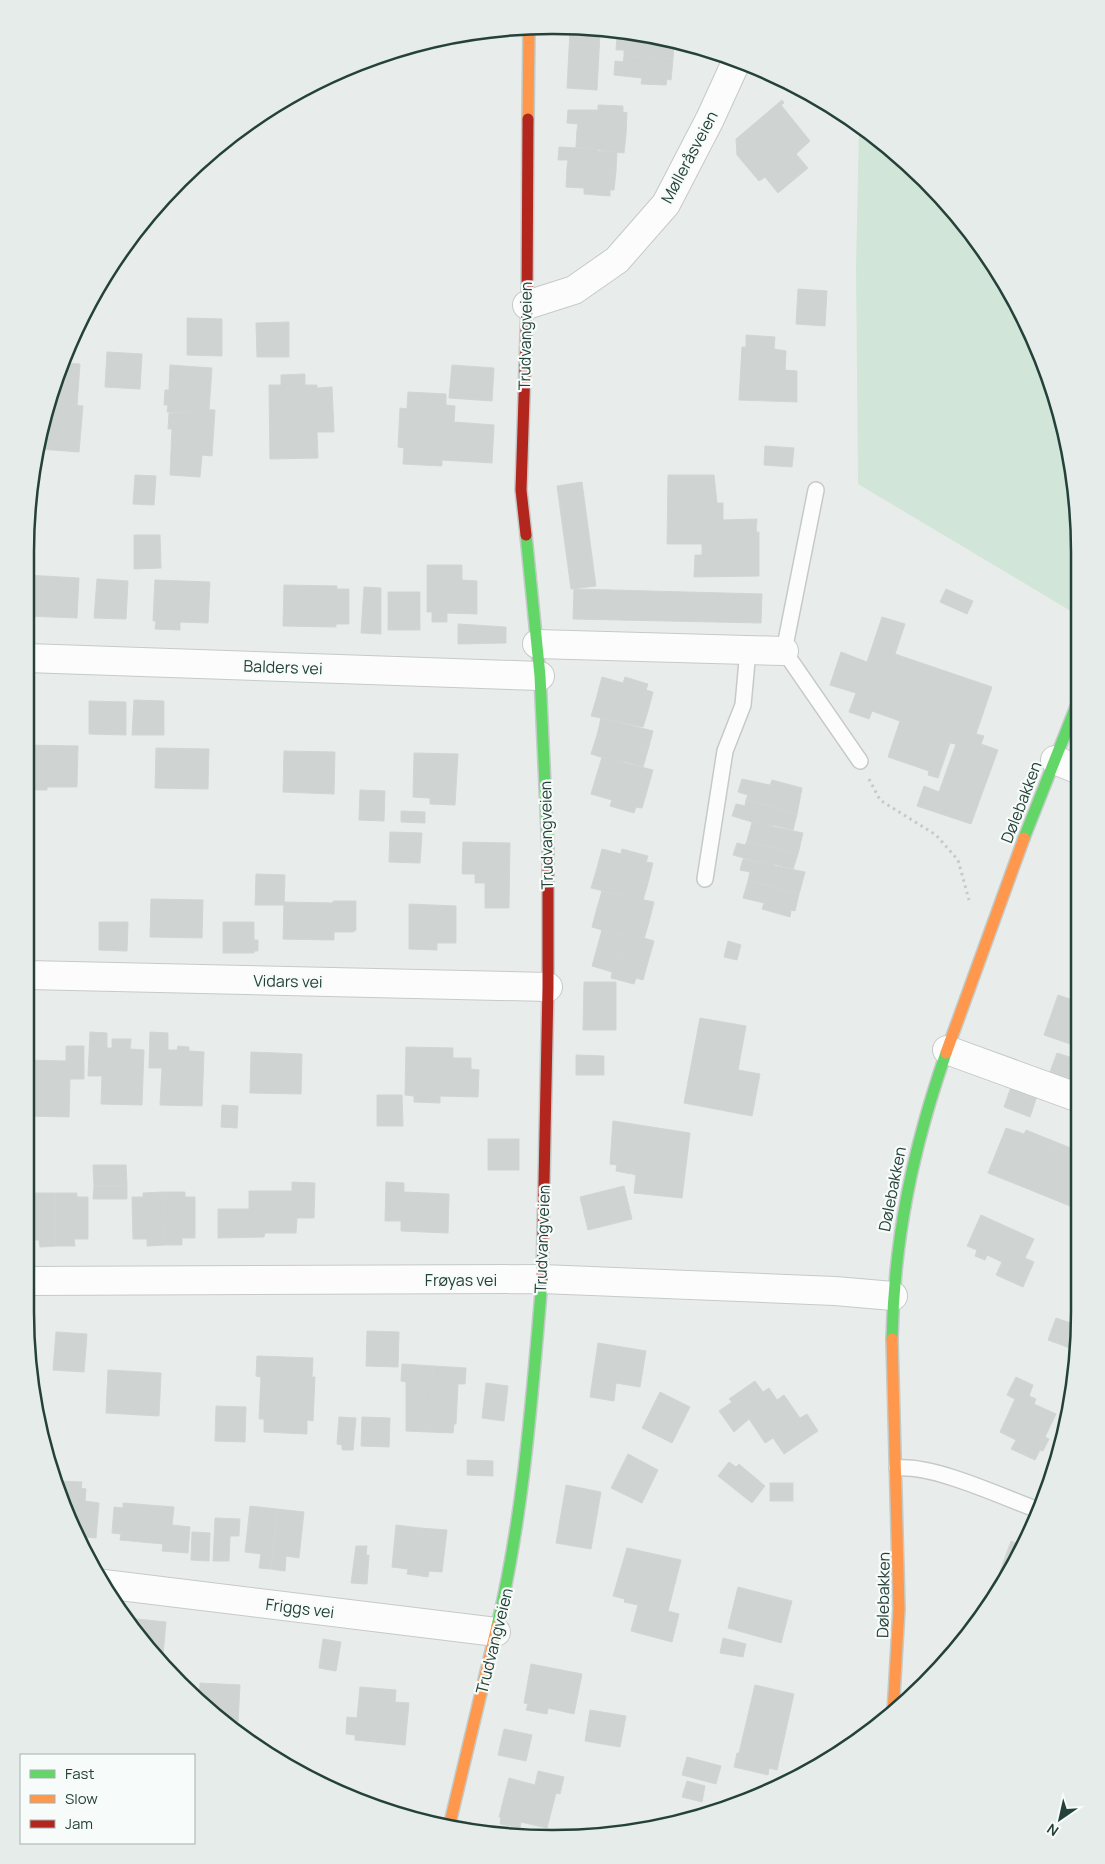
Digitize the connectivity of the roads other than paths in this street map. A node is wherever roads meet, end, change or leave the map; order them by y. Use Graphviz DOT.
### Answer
graph roads {
  1 [pos="528,35"];
  2 [pos="734,67"];
  3 [pos="526,305"];
  4 [pos="816,490"];
  5 [pos="537,644"];
  6 [pos="748,650"];
  7 [pos="784,651"];
  8 [pos="34,658"];
  9 [pos="540,676"];
  10 [pos="1071,743"];
  11 [pos="860,761"];
  12 [pos="1067,765"];
  13 [pos="705,879"];
  14 [pos="34,975"];
  15 [pos="548,986"];
  16 [pos="947,1050"];
  17 [pos="1071,1095"];
  18 [pos="542,1280"];
  19 [pos="34,1281"];
  20 [pos="893,1296"];
  21 [pos="897,1468"];
  22 [pos="1033,1508"];
  23 [pos="112,1585"];
  24 [pos="496,1632"];
  25 [pos="897,1700"];
  26 [pos="451,1820"];
  1 -- 3 [label="street, Trudvangveien"];
  2 -- 3 [label="street, Mølleråsveien"];
  3 -- 5 [label="street, Trudvangveien"];
  4 -- 7 [label="lane"];
  5 -- 6 [label="street"];
  5 -- 9 [label="street, Trudvangveien"];
  6 -- 7 [label="street"];
  6 -- 13 [label="lane"];
  7 -- 11 [label="lane"];
  8 -- 9 [label="street, Balders vei"];
  9 -- 15 [label="street, Trudvangveien"];
  10 -- 12 [label="street, Dølebakken"];
  12 -- 16 [label="street, Dølebakken"];
  14 -- 15 [label="street, Vidars vei"];
  15 -- 18 [label="street, Trudvangveien"];
  16 -- 17 [label="street"];
  16 -- 20 [label="street, Dølebakken"];
  18 -- 19 [label="street, Frøyas vei"];
  18 -- 20 [label="street, Frøyas vei"];
  18 -- 24 [label="street, Trudvangveien"];
  20 -- 21 [label="street, Dølebakken"];
  21 -- 22 [label="lane"];
  21 -- 25 [label="street, Dølebakken"];
  23 -- 24 [label="street, Friggs vei"];
  24 -- 26 [label="street, Trudvangveien"];
}
